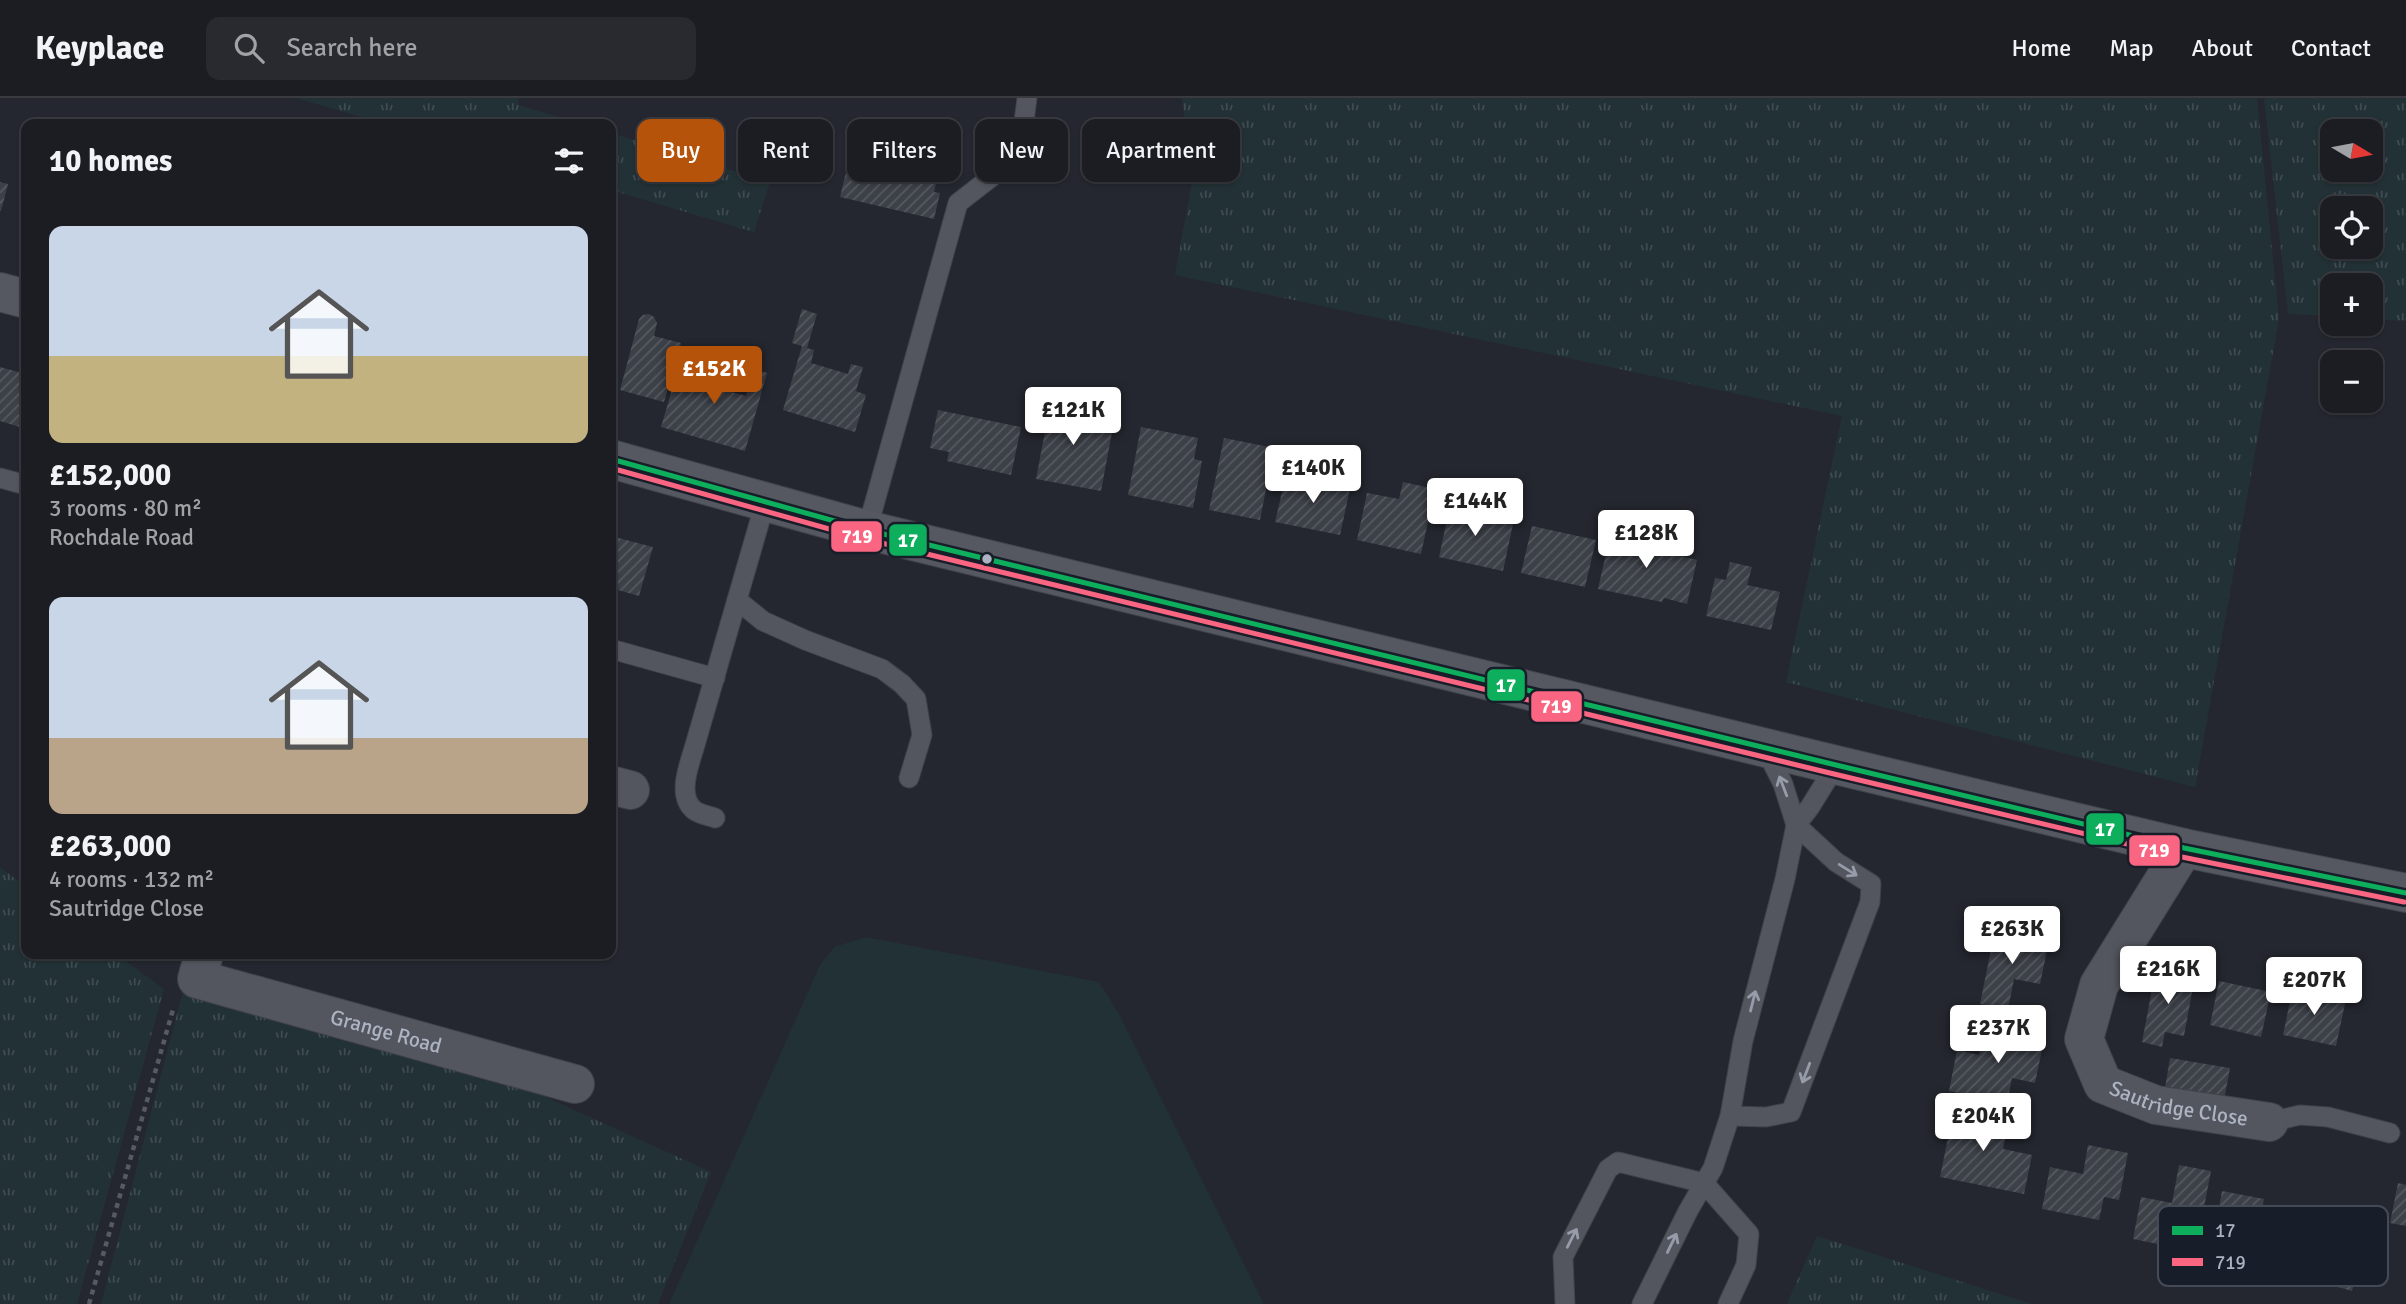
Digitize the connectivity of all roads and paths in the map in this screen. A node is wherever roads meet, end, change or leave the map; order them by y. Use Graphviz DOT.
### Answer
graph roads {
  1 [pos="1027,98"];
  2 [pos="0,292"];
  3 [pos="21,298"];
  4 [pos="616,460"];
  5 [pos="0,478"];
  6 [pos="21,484"];
  7 [pos="765,503"];
  8 [pos="867,530"];
  9 [pos="737,600"];
  10 [pos="616,650"];
  11 [pos="715,678"];
  12 [pos="1765,748"];
  13 [pos="1836,765"];
  14 [pos="909,778"];
  15 [pos="715,818"];
  16 [pos="1796,825"];
  17 [pos="2184,848"];
  18 [pos="2406,893"];
  19 [pos="201,967"];
  20 [pos="575,1084"];
  21 [pos="1730,1116"];
  22 [pos="2269,1122"];
  23 [pos="2390,1133"];
  24 [pos="1704,1183"];
  25 [pos="89,1304"];
  26 [pos="1565,1304"];
  27 [pos="1642,1304"];
  28 [pos="1728,1304"];
  1 -- 8 [label="lane"];
  2 -- 3 [label="main road"];
  4 -- 7 [label="main road"];
  5 -- 6 [label="lane"];
  7 -- 8 [label="main road"];
  7 -- 9 [label="lane"];
  8 -- 12 [label="main road"];
  9 -- 11 [label="lane"];
  9 -- 14 [label="lane"];
  10 -- 11 [label="lane"];
  11 -- 15 [label="lane"];
  12 -- 13 [label="main road"];
  16 -- 12 [label="lane, one-way"];
  13 -- 16 [label="lane"];
  13 -- 17 [label="main road"];
  21 -- 16 [label="lane, one-way"];
  16 -- 21 [label="lane, one-way"];
  17 -- 18 [label="main road"];
  17 -- 22 [label="street, Sautridge Close"];
  19 -- 20 [label="street, Grange Road"];
  19 -- 25 [label="path"];
  21 -- 24 [label="lane"];
  22 -- 23 [label="lane"];
  26 -- 24 [label="lane, one-way"];
  27 -- 24 [label="lane, one-way"];
  24 -- 28 [label="lane"];
}
